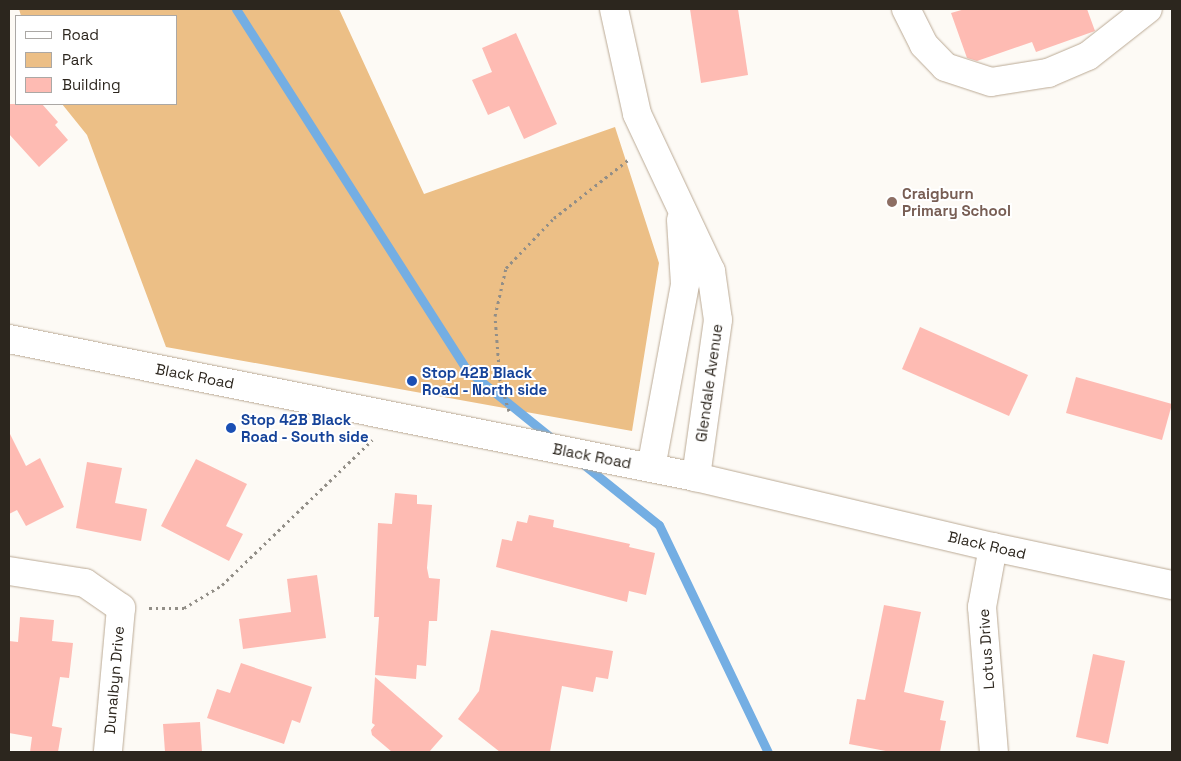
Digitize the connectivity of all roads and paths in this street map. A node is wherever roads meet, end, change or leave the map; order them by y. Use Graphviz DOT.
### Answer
graph roads {
  1 [pos="614,9"];
  2 [pos="906,9"];
  3 [pos="1148,9"];
  4 [pos="650,142"];
  5 [pos="680,206"];
  6 [pos="9,339"];
  7 [pos="511,414"];
  8 [pos="396,416"];
  9 [pos="651,468"];
  10 [pos="696,477"];
  11 [pos="993,547"];
  12 [pos="9,571"];
  13 [pos="1172,585"];
  14 [pos="120,608"];
  15 [pos="108,752"];
  16 [pos="994,752"];
  1 -- 4 [label="street, Glendale Avenue"];
  2 -- 3 [label="street"];
  4 -- 5 [label="street, Glendale Avenue"];
  4 -- 7 [label="path"];
  5 -- 9 [label="street, Glendale Avenue"];
  5 -- 10 [label="street, Glendale Avenue"];
  6 -- 8 [label="street, Black Road"];
  8 -- 9 [label="street, Black Road"];
  8 -- 14 [label="path"];
  9 -- 10 [label="street, Black Road"];
  10 -- 11 [label="street, Black Road"];
  11 -- 13 [label="street, Black Road"];
  11 -- 16 [label="street, Lotus Drive"];
  12 -- 14 [label="street, Dunalbyn Drive"];
  14 -- 15 [label="street, Dunalbyn Drive"];
}
